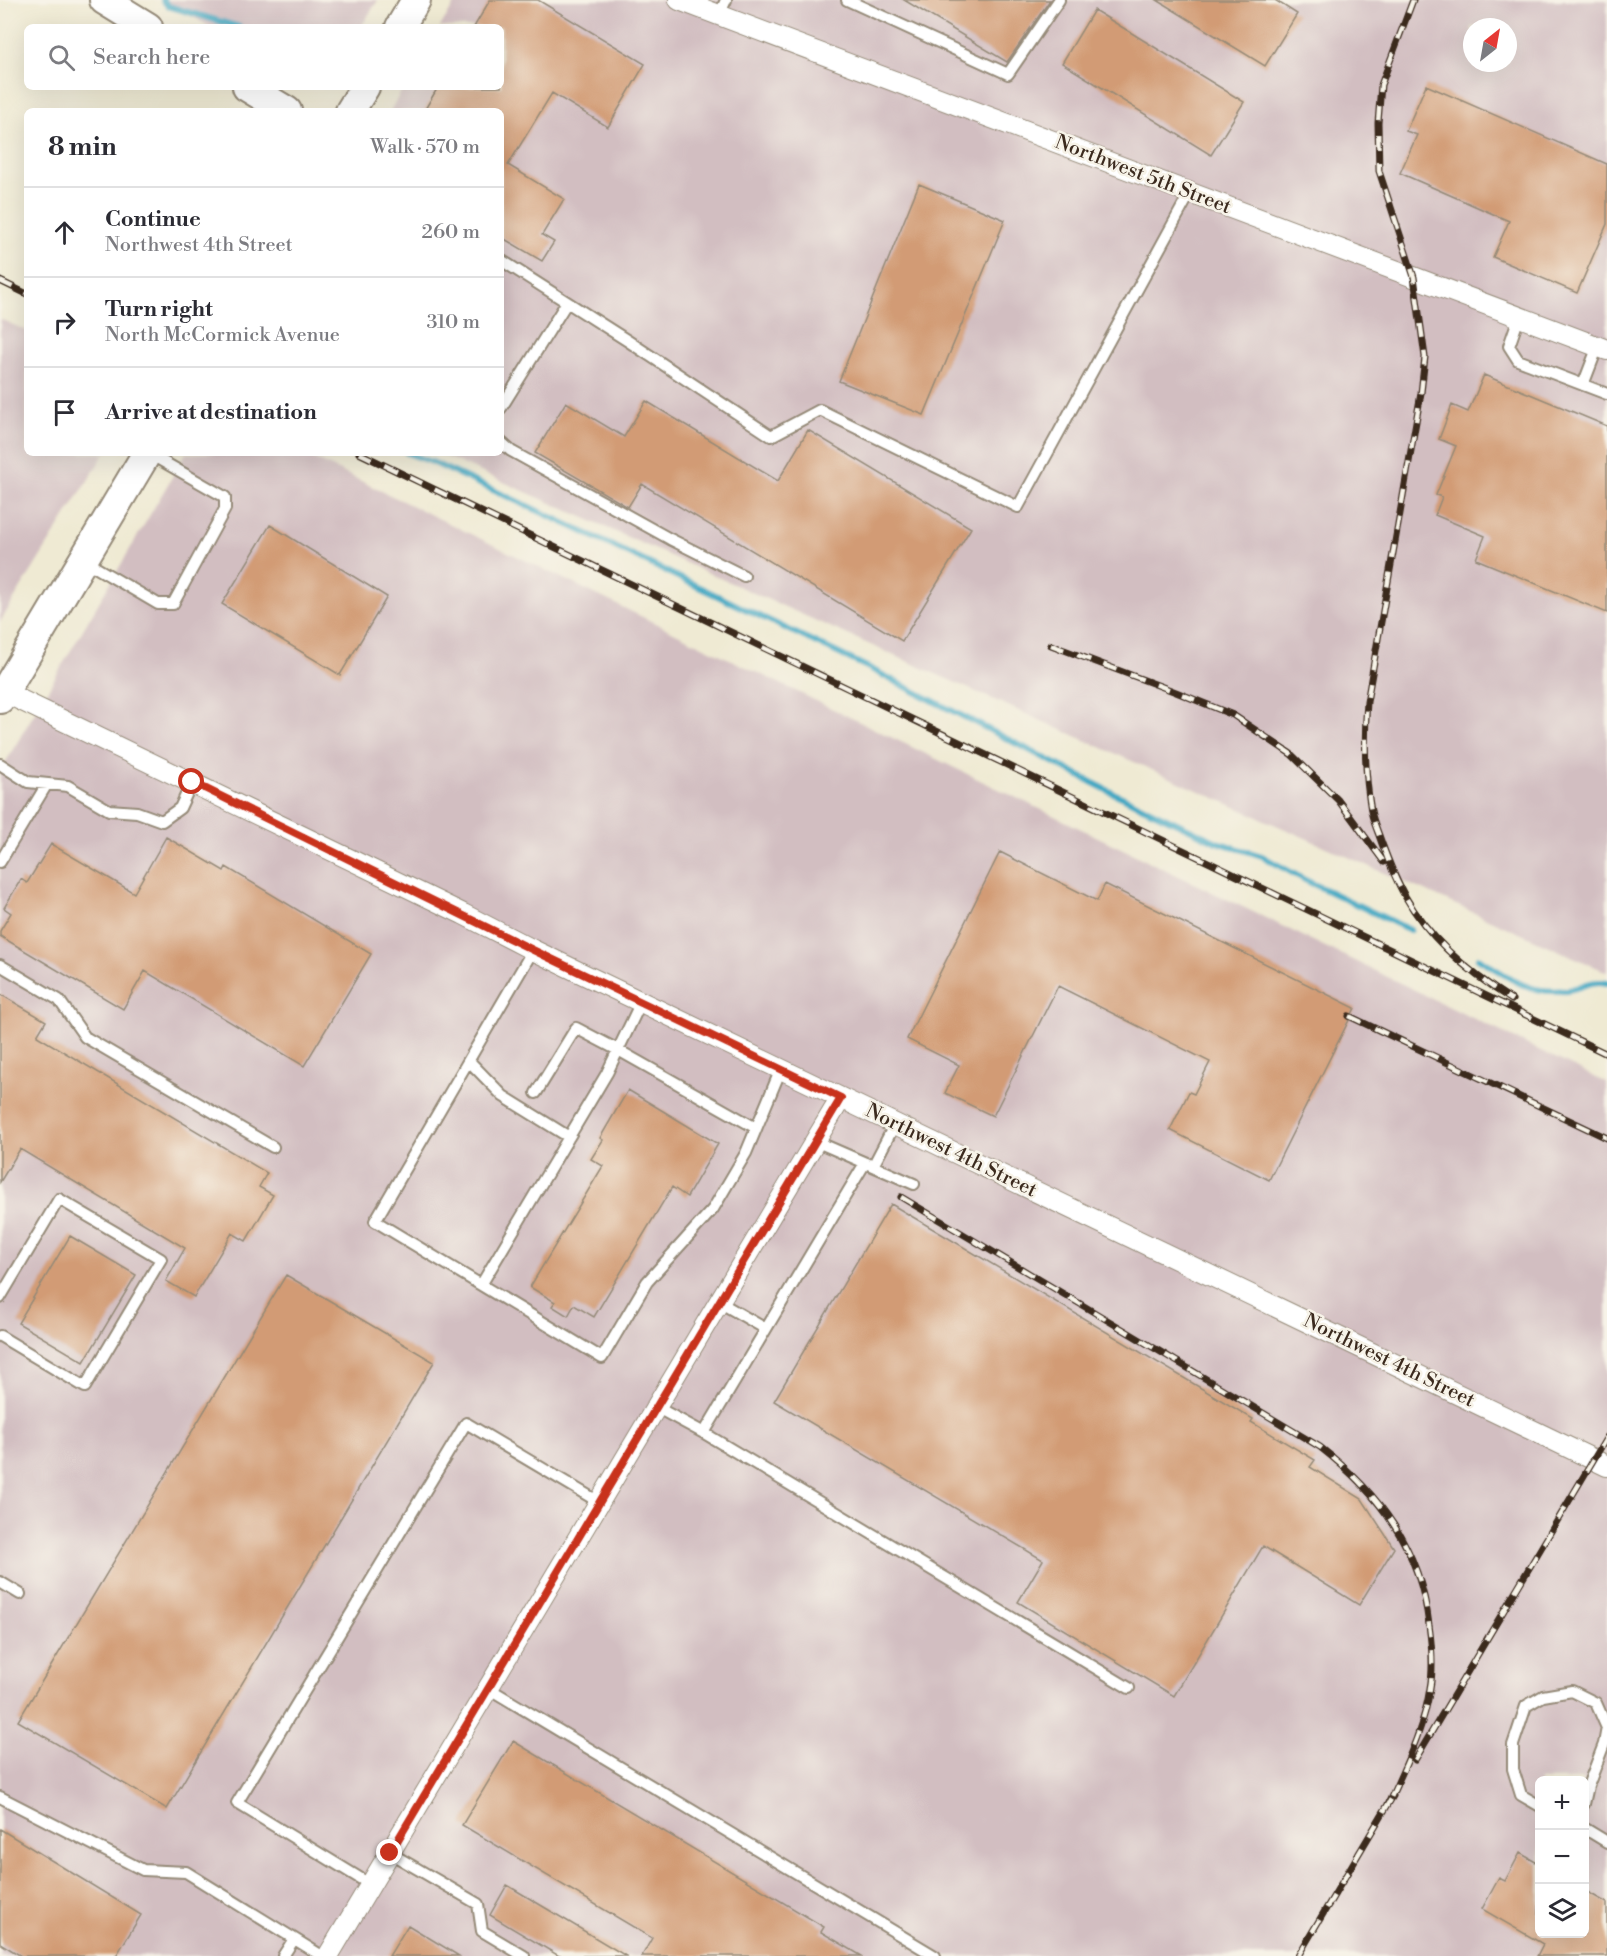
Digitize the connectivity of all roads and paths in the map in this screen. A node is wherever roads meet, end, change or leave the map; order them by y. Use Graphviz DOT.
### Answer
graph roads {
  1 [pos="104,0"];
  2 [pos="416,0"];
  3 [pos="679,0"];
  4 [pos="846,0"];
  5 [pos="1059,0"];
  6 [pos="723,8"];
  7 [pos="143,24"];
  8 [pos="402,24"];
  9 [pos="252,90"];
  10 [pos="363,90"];
  11 [pos="282,108"];
  12 [pos="352,108"];
  13 [pos="1190,193"];
  14 [pos="504,262"];
  15 [pos="567,302"];
  16 [pos="1520,317"];
  17 [pos="1602,348"];
  18 [pos="1583,385"];
  19 [pos="1607,394"];
  20 [pos="504,403"];
  21 [pos="504,445"];
  22 [pos="146,456"];
  23 [pos="153,456"];
  24 [pos="83,560"];
  25 [pos="744,576"];
  26 [pos="3,690"];
  27 [pos="0,764"];
  28 [pos="192,782"];
  29 [pos="47,784"];
  30 [pos="0,862"];
  31 [pos="533,950"];
  32 [pos="0,965"];
  33 [pos="641,1002"];
  34 [pos="618,1050"];
  35 [pos="469,1061"];
  36 [pos="781,1070"];
  37 [pos="537,1093"];
  38 [pos="841,1098"];
  39 [pos="895,1124"];
  40 [pos="756,1128"];
  41 [pos="569,1137"];
  42 [pos="816,1141"];
  43 [pos="273,1147"];
  44 [pos="869,1164"];
  45 [pos="914,1184"];
  46 [pos="481,1285"];
  47 [pos="1,1294"];
  48 [pos="719,1302"];
  49 [pos="766,1329"];
  50 [pos="0,1336"];
  51 [pos="656,1407"];
  52 [pos="704,1433"];
  53 [pos="1607,1466"];
  54 [pos="599,1502"];
  55 [pos="0,1582"];
  56 [pos="20,1594"];
  57 [pos="488,1688"];
  58 [pos="1129,1688"];
  59 [pos="1589,1783"];
  60 [pos="0,1797"];
  61 [pos="1535,1804"];
  62 [pos="1589,1828"];
  63 [pos="1607,1842"];
  64 [pos="390,1853"];
  65 [pos="371,1885"];
  66 [pos="294,1939"];
  67 [pos="284,1956"];
  68 [pos="322,1956"];
  69 [pos="328,1956"];
  70 [pos="524,1956"];
  71 [pos="935,1956"];
  1 -- 7 [label="main road"];
  2 -- 8 [label="main road"];
  3 -- 6 [label="street, Northwest 5th Street"];
  4 -- 5 [label="lane"];
  6 -- 13 [label="street, Northwest 5th Street"];
  9 -- 11 [label="main road"];
  10 -- 12 [label="main road"];
  13 -- 15 [label="lane"];
  13 -- 16 [label="street, Northwest 5th Street"];
  14 -- 15 [label="lane"];
  15 -- 20 [label="lane"];
  16 -- 17 [label="street, Northwest 5th Street"];
  16 -- 18 [label="lane"];
  17 -- 18 [label="lane"];
  18 -- 19 [label="lane"];
  21 -- 25 [label="lane"];
  22 -- 24 [label="main road"];
  23 -- 24 [label="lane"];
  24 -- 26 [label="main road"];
  26 -- 28 [label="street, Northwest 4th Street"];
  27 -- 29 [label="lane"];
  28 -- 29 [label="lane"];
  28 -- 31 [label="street, Northwest 4th Street"];
  29 -- 30 [label="lane"];
  31 -- 33 [label="street, Northwest 4th Street"];
  31 -- 35 [label="lane"];
  32 -- 43 [label="lane"];
  33 -- 34 [label="lane"];
  33 -- 36 [label="street, Northwest 4th Street"];
  34 -- 37 [label="lane"];
  34 -- 40 [label="lane"];
  34 -- 41 [label="lane"];
  35 -- 41 [label="lane"];
  35 -- 46 [label="lane"];
  36 -- 38 [label="street, Northwest 4th Street"];
  36 -- 40 [label="lane"];
  38 -- 39 [label="street, Northwest 4th Street"];
  38 -- 42 [label="street"];
  39 -- 44 [label="lane"];
  39 -- 53 [label="street, Northwest 4th Street"];
  40 -- 46 [label="lane"];
  41 -- 46 [label="lane"];
  42 -- 44 [label="lane"];
  42 -- 48 [label="street"];
  44 -- 45 [label="lane"];
  44 -- 49 [label="lane"];
  47 -- 50 [label="lane"];
  48 -- 49 [label="lane"];
  48 -- 51 [label="street"];
  49 -- 52 [label="lane"];
  51 -- 52 [label="lane"];
  51 -- 54 [label="street"];
  52 -- 58 [label="lane"];
  54 -- 57 [label="street"];
  54 -- 65 [label="lane"];
  55 -- 56 [label="lane"];
  57 -- 64 [label="street"];
  57 -- 71 [label="lane"];
  59 -- 61 [label="lane"];
  60 -- 66 [label="lane"];
  62 -- 63 [label="lane"];
  64 -- 65 [label="street"];
  64 -- 70 [label="lane"];
  65 -- 69 [label="street"];
  66 -- 67 [label="lane"];
  66 -- 68 [label="lane"];
}
